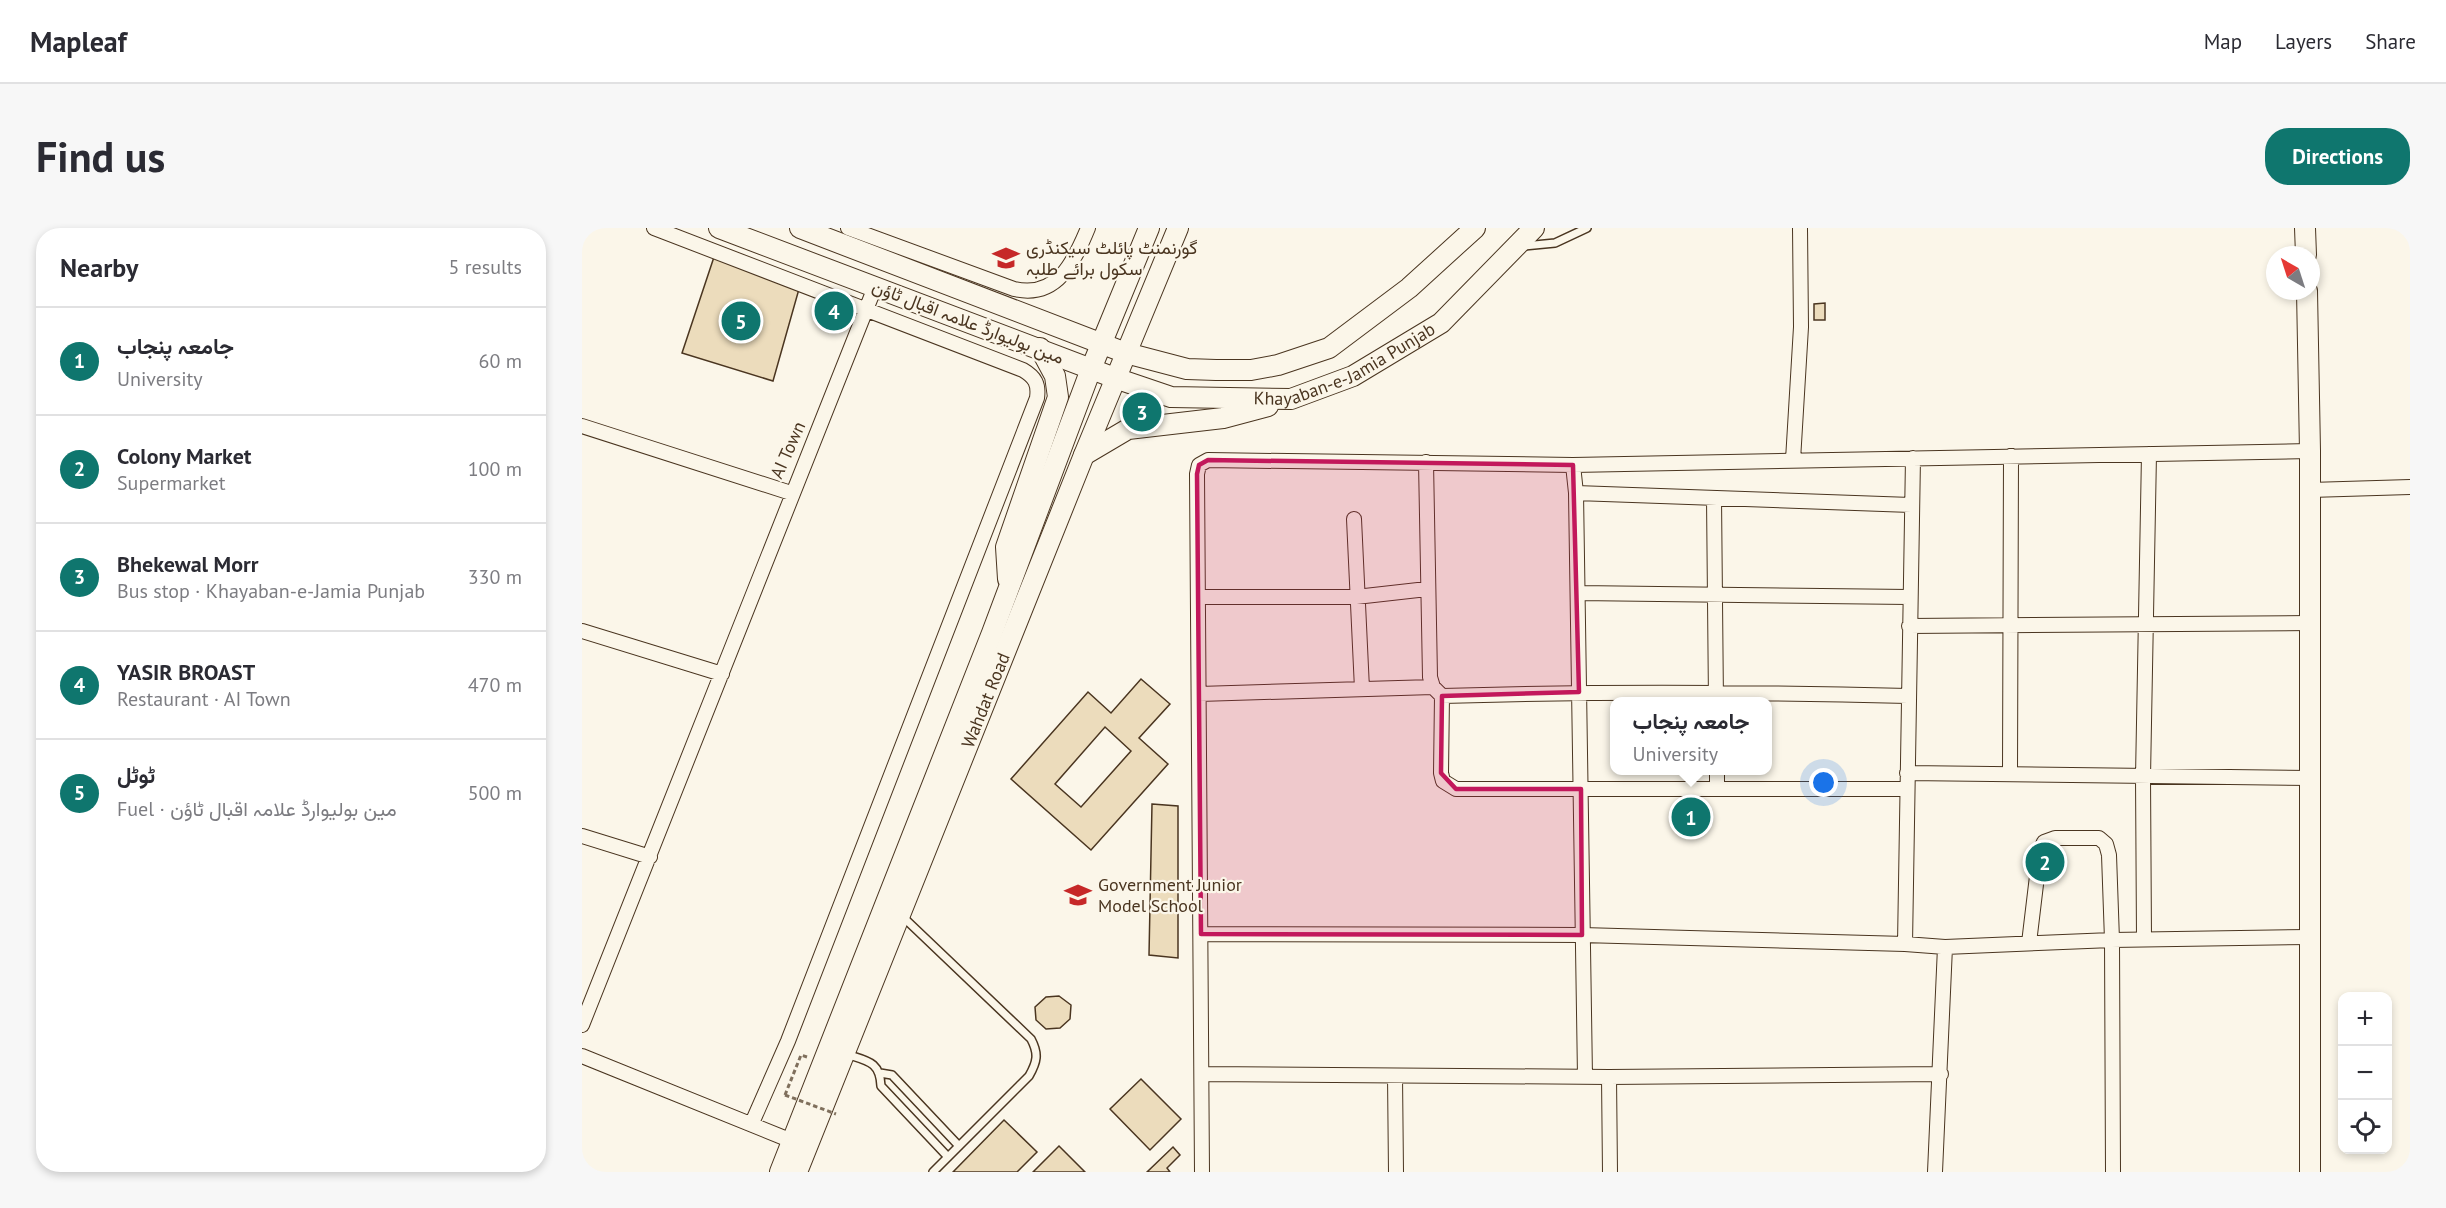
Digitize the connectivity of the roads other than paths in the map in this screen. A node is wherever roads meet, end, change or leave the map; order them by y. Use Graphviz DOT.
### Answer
graph roads {
  1 [pos="654,228"];
  2 [pos="719,228"];
  3 [pos="800,228"];
  4 [pos="848,228"];
  5 [pos="1088,228"];
  6 [pos="1149,228"];
  7 [pos="1178,228"];
  8 [pos="1476,228"];
  9 [pos="1534,228"];
  10 [pos="1587,228"];
  11 [pos="1800,228"];
  12 [pos="2306,228"];
  13 [pos="2306,246"];
  14 [pos="1516,247"];
  15 [pos="958,278"];
  16 [pos="875,288"];
  17 [pos="2307,300"];
  18 [pos="866,310"];
  19 [pos="1101,344"];
  20 [pos="1040,348"];
  21 [pos="1126,353"];
  22 [pos="1091,369"];
  23 [pos="1115,378"];
  24 [pos="1291,399"];
  25 [pos="582,426"];
  26 [pos="2310,451"];
  27 [pos="2149,454"];
  28 [pos="1084,455"];
  29 [pos="2012,456"];
  30 [pos="1913,458"];
  31 [pos="1793,460"];
  32 [pos="1426,462"];
  33 [pos="1573,465"];
  34 [pos="2410,487"];
  35 [pos="2310,490"];
  36 [pos="791,493"];
  37 [pos="1576,493"];
  38 [pos="1714,498"];
  39 [pos="1911,505"];
  40 [pos="1354,519"];
  41 [pos="1008,587"];
  42 [pos="1427,589"];
  43 [pos="1578,593"];
  44 [pos="1715,595"];
  45 [pos="1198,597"];
  46 [pos="1356,597"];
  47 [pos="1909,597"];
  48 [pos="2310,623"];
  49 [pos="2144,624"];
  50 [pos="2010,625"];
  51 [pos="1909,626"];
  52 [pos="582,631"];
  53 [pos="722,674"];
  54 [pos="1362,690"];
  55 [pos="1438,692"];
  56 [pos="1579,692"];
  57 [pos="1199,694"];
  58 [pos="1716,696"];
  59 [pos="1908,696"];
  60 [pos="1907,773"];
  61 [pos="2010,773"];
  62 [pos="1717,775"];
  63 [pos="2143,777"];
  64 [pos="2310,778"];
  65 [pos="1581,789"];
  66 [pos="1717,789"];
  67 [pos="1907,789"];
  68 [pos="582,836"];
  69 [pos="650,857"];
  70 [pos="892,912"];
  71 [pos="1201,934"];
  72 [pos="1582,935"];
  73 [pos="2310,937"];
  74 [pos="2144,939"];
  75 [pos="2112,940"];
  76 [pos="2029,943"];
  77 [pos="1905,944"];
  78 [pos="1945,947"];
  79 [pos="582,1025"];
  80 [pos="844,1053"];
  81 [pos="582,1056"];
  82 [pos="880,1073"];
  83 [pos="1203,1074"];
  84 [pos="1941,1074"];
  85 [pos="1395,1076"];
  86 [pos="1585,1077"];
  87 [pos="1609,1077"];
  88 [pos="752,1123"];
  89 [pos="792,1141"];
  90 [pos="959,1146"];
  91 [pos="948,1157"];
  92 [pos="780,1172"];
  93 [pos="797,1172"];
  94 [pos="933,1172"];
  95 [pos="1203,1172"];
  96 [pos="1396,1172"];
  97 [pos="1610,1172"];
  98 [pos="1935,1172"];
  99 [pos="2113,1172"];
  100 [pos="2310,1172"];
  1 -- 18 [label="street"];
  2 -- 16 [label="main road, مین بولیوارڈ علامہ اقبال ٹاؤن"];
  3 -- 15 [label="main road, مین بولیوارڈ علامہ اقبال ٹاؤن"];
  4 -- 15 [label="street"];
  5 -- 15 [label="street"];
  6 -- 19 [label="main road, Wahdat Road"];
  7 -- 21 [label="main road, Wahdat Road"];
  8 -- 21 [label="main road, Khayaban-e-Jamia Punjab"];
  9 -- 14 [label="main road, Khayaban-e-Jamia Punjab"];
  10 -- 14 [label="lane"];
  11 -- 31 [label="street"];
  12 -- 13 [label="main road"];
  14 -- 24 [label="main road, Khayaban-e-Jamia Punjab"];
  15 -- 19 [label="main road, مین بولیوارڈ علامہ اقبال ٹاؤن"];
  16 -- 18 [label="street, AI Town"];
  16 -- 20 [label="main road, مین بولیوارڈ علامہ اقبال ٹاؤن"];
  17 -- 26 [label="main road"];
  18 -- 36 [label="street, AI Town"];
  18 -- 88 [label="street"];
  19 -- 21 [label="main road, مین بولیوارڈ علامہ اقبال ٹاؤن"];
  19 -- 22 [label="main road, Wahdat Road"];
  20 -- 22 [label="main road, مین بولیوارڈ علامہ اقبال ٹاؤن"];
  20 -- 41 [label="main road"];
  21 -- 23 [label="main road, Wahdat Road"];
  22 -- 23 [label="main road, مین بولیوارڈ علامہ اقبال ٹاؤن"];
  22 -- 41 [label="main road, Wahdat Road"];
  23 -- 24 [label="main road, Khayaban-e-Jamia Punjab"];
  23 -- 28 [label="main road, Wahdat Road"];
  24 -- 28 [label="main road"];
  25 -- 36 [label="street, AI Town"];
  26 -- 27 [label="street"];
  26 -- 35 [label="main road"];
  27 -- 29 [label="street"];
  27 -- 49 [label="street"];
  28 -- 70 [label="main road, Wahdat Road"];
  29 -- 30 [label="street"];
  29 -- 50 [label="street"];
  30 -- 31 [label="street"];
  30 -- 39 [label="street"];
  31 -- 33 [label="street"];
  32 -- 33 [label="street"];
  32 -- 42 [label="street"];
  32 -- 45 [label="street"];
  33 -- 37 [label="street"];
  34 -- 35 [label="street"];
  35 -- 48 [label="main road"];
  36 -- 53 [label="street"];
  37 -- 38 [label="street"];
  37 -- 43 [label="street"];
  38 -- 39 [label="street"];
  38 -- 44 [label="street"];
  39 -- 47 [label="street"];
  40 -- 46 [label="street"];
  41 -- 70 [label="main road, Wahdat Road"];
  42 -- 46 [label="street"];
  42 -- 55 [label="street"];
  43 -- 44 [label="street"];
  43 -- 56 [label="street"];
  44 -- 47 [label="street"];
  44 -- 58 [label="street"];
  45 -- 46 [label="street"];
  45 -- 57 [label="street"];
  46 -- 54 [label="street"];
  47 -- 51 [label="street"];
  48 -- 49 [label="street"];
  48 -- 64 [label="main road"];
  49 -- 50 [label="street"];
  49 -- 63 [label="street"];
  50 -- 51 [label="street"];
  50 -- 61 [label="street"];
  51 -- 59 [label="street"];
  52 -- 53 [label="street"];
  53 -- 69 [label="street"];
  54 -- 55 [label="street"];
  54 -- 57 [label="street"];
  55 -- 56 [label="street"];
  55 -- 65 [label="street"];
  56 -- 58 [label="street"];
  56 -- 65 [label="street"];
  57 -- 71 [label="street"];
  58 -- 59 [label="street"];
  59 -- 60 [label="street"];
  60 -- 61 [label="street"];
  60 -- 67 [label="street"];
  61 -- 63 [label="street"];
  62 -- 66 [label="street"];
  63 -- 64 [label="street"];
  63 -- 74 [label="street"];
  64 -- 73 [label="main road"];
  65 -- 66 [label="street"];
  65 -- 72 [label="street"];
  66 -- 67 [label="street"];
  67 -- 77 [label="street"];
  68 -- 69 [label="street"];
  69 -- 79 [label="street"];
  70 -- 80 [label="main road, Wahdat Road"];
  70 -- 89 [label="main road, Wahdat Road"];
  70 -- 90 [label="lane"];
  71 -- 72 [label="street"];
  71 -- 83 [label="street"];
  72 -- 77 [label="street"];
  72 -- 86 [label="street"];
  73 -- 74 [label="street"];
  73 -- 100 [label="main road"];
  74 -- 75 [label="street"];
  75 -- 76 [label="street"];
  75 -- 76 [label="street"];
  75 -- 99 [label="street"];
  76 -- 78 [label="street"];
  77 -- 78 [label="street"];
  78 -- 84 [label="street"];
  80 -- 82 [label="lane"];
  80 -- 93 [label="main road, Wahdat Road"];
  81 -- 88 [label="street"];
  82 -- 90 [label="lane"];
  82 -- 91 [label="lane"];
  83 -- 85 [label="street"];
  83 -- 95 [label="street"];
  84 -- 87 [label="street"];
  84 -- 98 [label="street"];
  85 -- 86 [label="street"];
  85 -- 96 [label="street"];
  86 -- 87 [label="street"];
  87 -- 97 [label="street"];
  88 -- 89 [label="street"];
  89 -- 92 [label="main road, Wahdat Road"];
  90 -- 91 [label="lane"];
  91 -- 94 [label="lane"];
}
